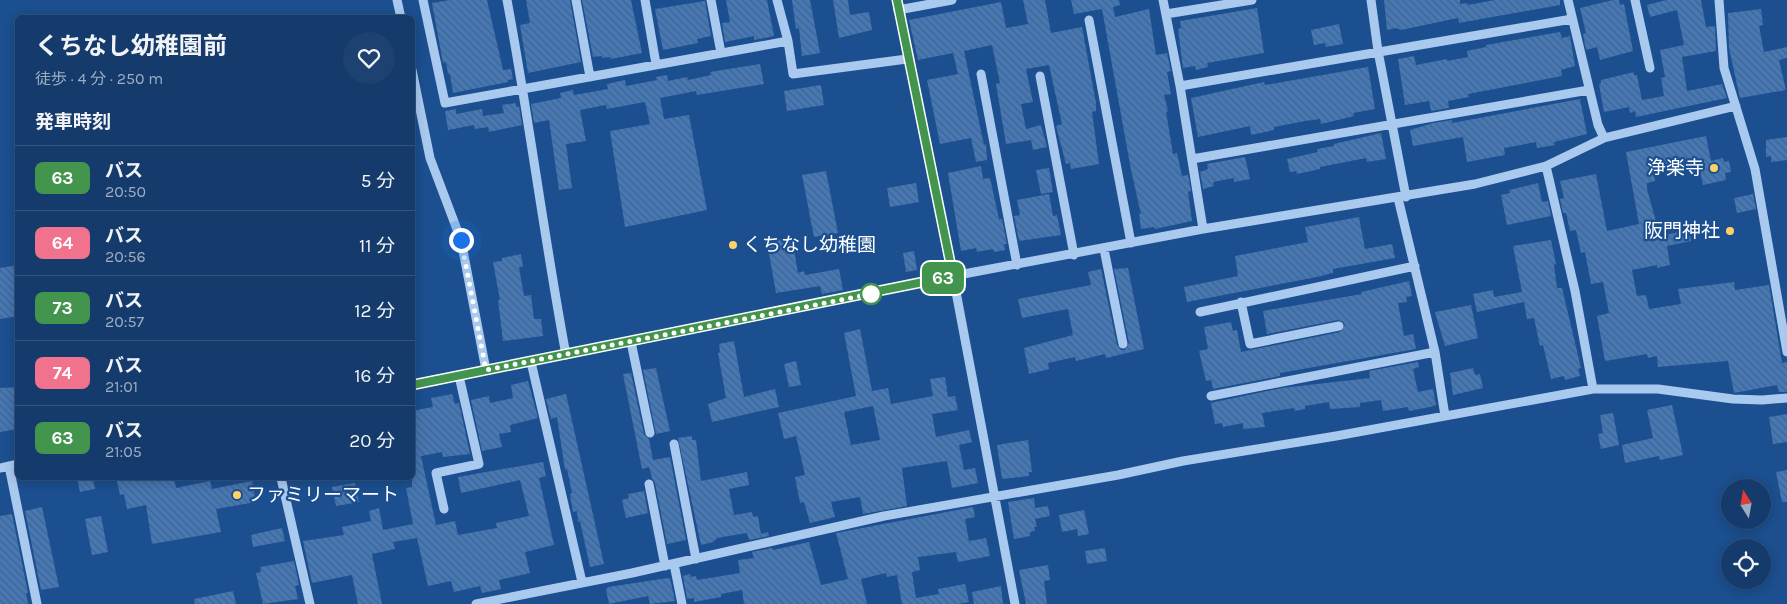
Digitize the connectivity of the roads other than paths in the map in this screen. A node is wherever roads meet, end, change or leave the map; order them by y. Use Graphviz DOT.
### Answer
graph roads {
  1 [pos="397,0"];
  2 [pos="423,0"];
  3 [pos="507,0"];
  4 [pos="576,0"];
  5 [pos="644,0"];
  6 [pos="712,0"];
  7 [pos="777,0"];
  8 [pos="896,0"];
  9 [pos="952,0"];
  10 [pos="1163,0"];
  11 [pos="1252,0"];
  12 [pos="1371,0"];
  13 [pos="1568,0"];
  14 [pos="1636,0"];
  15 [pos="1719,0"];
  16 [pos="898,10"];
  17 [pos="1166,14"];
  18 [pos="400,15"];
  19 [pos="1572,19"];
  20 [pos="1089,20"];
  21 [pos="788,41"];
  22 [pos="1378,51"];
  23 [pos="721,52"];
  24 [pos="907,59"];
  25 [pos="656,64"];
  26 [pos="1650,68"];
  27 [pos="981,74"];
  28 [pos="1040,76"];
  29 [pos="590,77"];
  30 [pos="415,85"];
  31 [pos="1180,86"];
  32 [pos="524,89"];
  33 [pos="1589,90"];
  34 [pos="1736,106"];
  35 [pos="1393,124"];
  36 [pos="1604,138"];
  37 [pos="1192,159"];
  38 [pos="1546,166"];
  39 [pos="1402,197"];
  40 [pos="1203,229"];
  41 [pos="1132,243"];
  42 [pos="1104,249"];
  43 [pos="1074,254"];
  44 [pos="1017,265"];
  45 [pos="1415,266"];
  46 [pos="953,276"];
  47 [pos="1241,302"];
  48 [pos="1200,312"];
  49 [pos="1339,326"];
  50 [pos="631,342"];
  51 [pos="1123,344"];
  52 [pos="1434,352"];
  53 [pos="1787,352"];
  54 [pos="566,355"];
  55 [pos="531,362"];
  56 [pos="486,370"];
  57 [pos="459,376"];
  58 [pos="415,384"];
  59 [pos="1593,389"];
  60 [pos="1211,396"];
  61 [pos="1787,398"];
  62 [pos="1444,416"];
  63 [pos="650,433"];
  64 [pos="674,444"];
  65 [pos="9,466"];
  66 [pos="281,480"];
  67 [pos="649,484"];
  68 [pos="994,496"];
  69 [pos="444,509"];
  70 [pos="696,559"];
  71 [pos="669,565"];
  72 [pos="582,582"];
  73 [pos="37,604"];
  74 [pos="310,604"];
  75 [pos="476,604"];
  76 [pos="682,604"];
  77 [pos="1015,604"];
  1 -- 18 [label="street"];
  2 -- 32 [label="street"];
  3 -- 32 [label="street"];
  4 -- 29 [label="street"];
  5 -- 25 [label="street"];
  6 -- 23 [label="street"];
  7 -- 21 [label="street"];
  8 -- 16 [label="street"];
  9 -- 16 [label="street"];
  10 -- 17 [label="street"];
  11 -- 17 [label="street"];
  12 -- 22 [label="street"];
  13 -- 19 [label="street"];
  14 -- 26 [label="street"];
  15 -- 34 [label="street"];
  16 -- 24 [label="street"];
  17 -- 31 [label="street"];
  19 -- 22 [label="street"];
  19 -- 33 [label="street"];
  20 -- 41 [label="street"];
  21 -- 23 [label="street"];
  21 -- 24 [label="street"];
  22 -- 31 [label="street"];
  22 -- 35 [label="street"];
  23 -- 25 [label="street"];
  24 -- 46 [label="street"];
  25 -- 29 [label="street"];
  27 -- 44 [label="street"];
  28 -- 43 [label="street"];
  29 -- 32 [label="street"];
  30 -- 56 [label="street"];
  31 -- 37 [label="street"];
  32 -- 54 [label="street"];
  33 -- 35 [label="street"];
  33 -- 36 [label="street"];
  34 -- 36 [label="street"];
  34 -- 53 [label="street"];
  35 -- 37 [label="street"];
  35 -- 39 [label="street"];
  36 -- 38 [label="street"];
  37 -- 40 [label="street"];
  38 -- 39 [label="street"];
  38 -- 59 [label="street"];
  39 -- 40 [label="street"];
  39 -- 45 [label="street"];
  40 -- 41 [label="street"];
  41 -- 42 [label="street"];
  42 -- 43 [label="street"];
  42 -- 51 [label="street"];
  43 -- 44 [label="street"];
  44 -- 46 [label="street"];
  45 -- 47 [label="street"];
  45 -- 52 [label="street"];
  46 -- 50 [label="street"];
  46 -- 68 [label="street"];
  47 -- 48 [label="street"];
  47 -- 49 [label="street"];
  50 -- 54 [label="street"];
  50 -- 63 [label="street"];
  52 -- 60 [label="street"];
  52 -- 62 [label="street"];
  54 -- 55 [label="street"];
  55 -- 56 [label="street"];
  55 -- 72 [label="street"];
  56 -- 57 [label="street"];
  57 -- 58 [label="street"];
  57 -- 69 [label="street"];
  59 -- 61 [label="street"];
  59 -- 62 [label="street"];
  62 -- 68 [label="street"];
  64 -- 70 [label="street"];
  65 -- 73 [label="street"];
  66 -- 74 [label="street"];
  67 -- 71 [label="street"];
  68 -- 70 [label="street"];
  68 -- 77 [label="street"];
  70 -- 71 [label="street"];
  71 -- 72 [label="street"];
  71 -- 76 [label="street"];
  72 -- 75 [label="street"];
}
